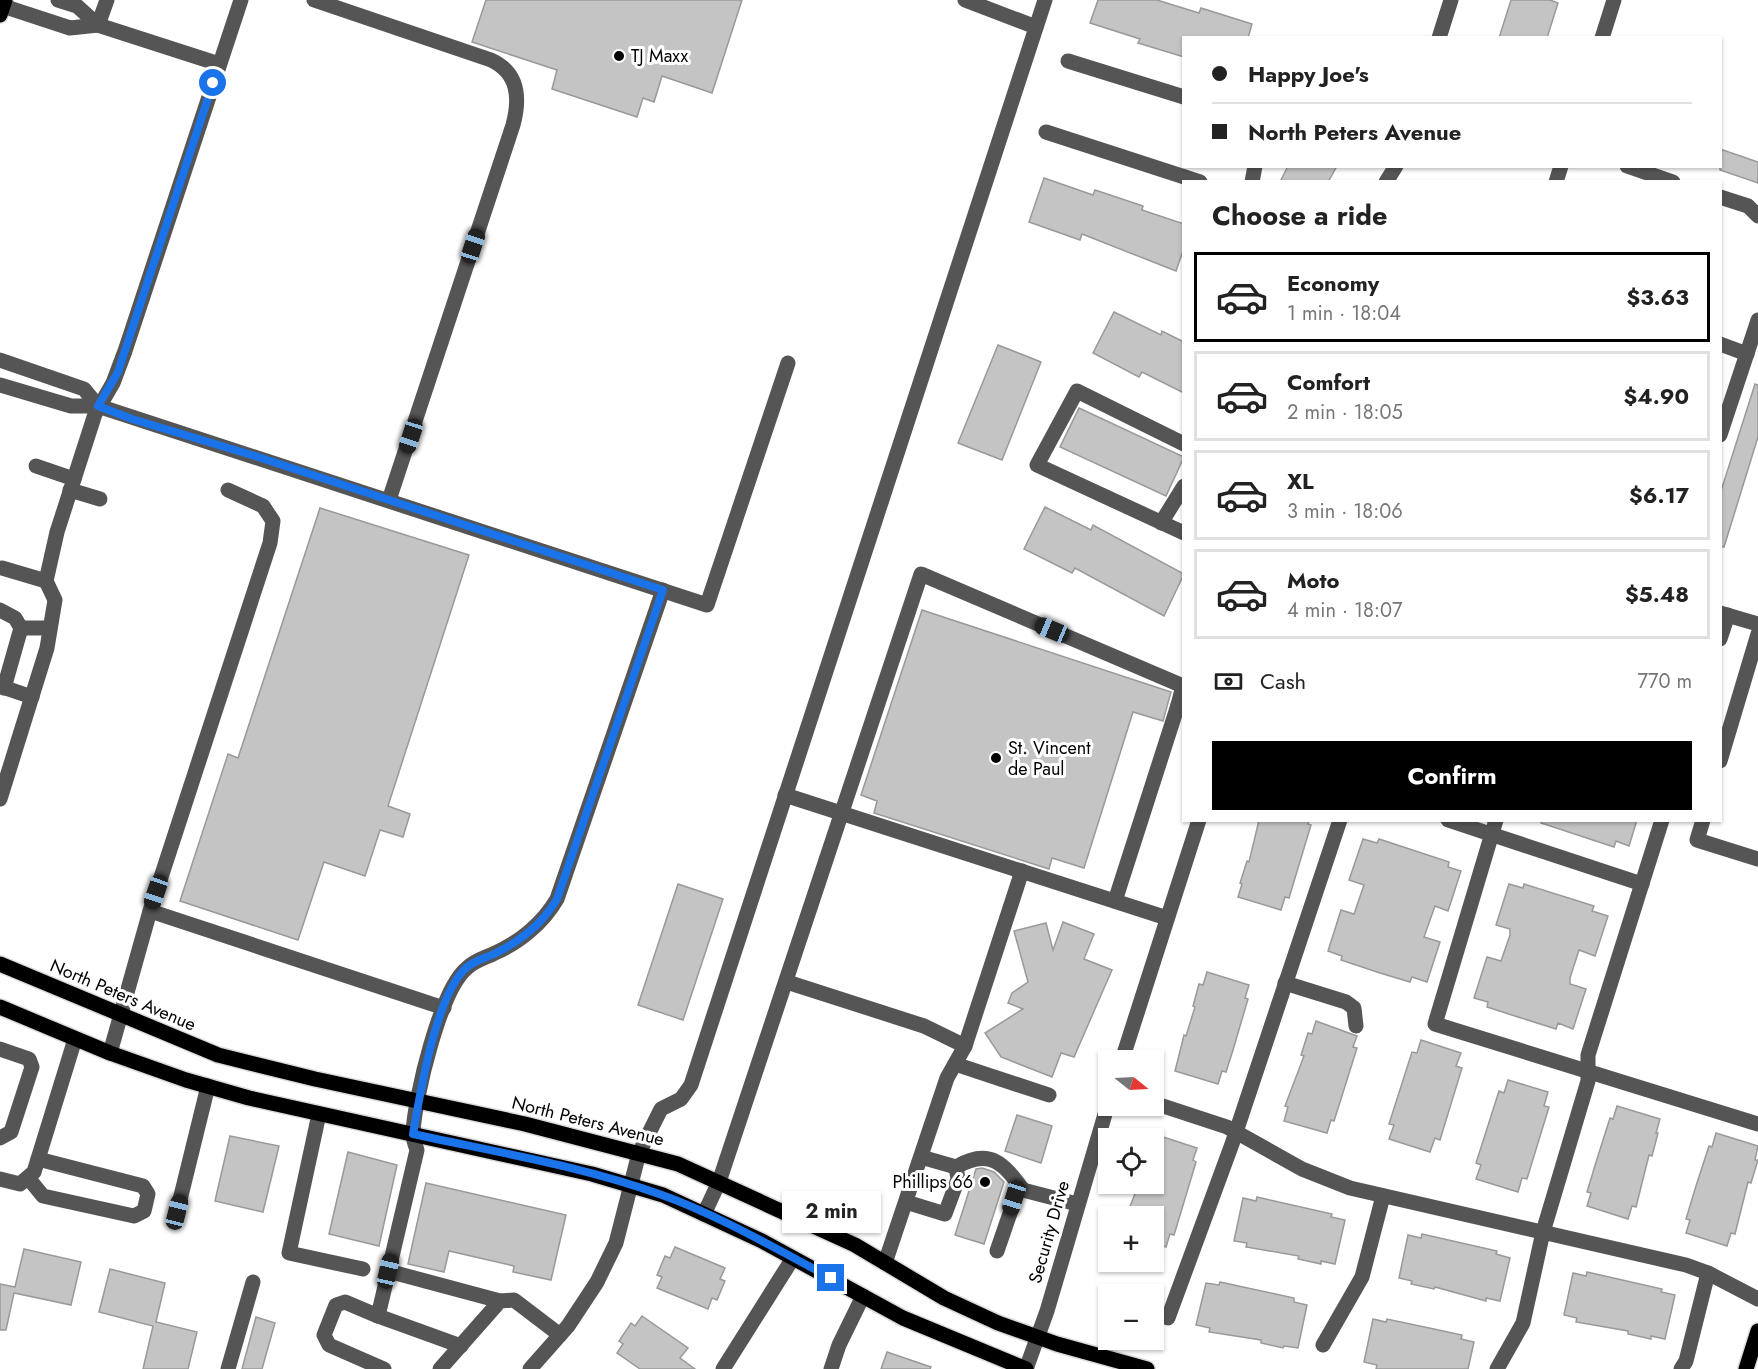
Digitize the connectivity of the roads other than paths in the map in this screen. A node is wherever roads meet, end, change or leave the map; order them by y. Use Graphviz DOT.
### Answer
graph roads {
  1 [pos="58,0"];
  2 [pos="106,0"];
  3 [pos="241,0"];
  4 [pos="314,0"];
  5 [pos="965,0"];
  6 [pos="1045,0"];
  7 [pos="1451,0"];
  8 [pos="1614,0"];
  9 [pos="2,5"];
  10 [pos="98,25"];
  11 [pos="1036,27"];
  12 [pos="1439,36"];
  13 [pos="1603,36"];
  14 [pos="1068,61"];
  15 [pos="219,64"];
  16 [pos="1182,96"];
  17 [pos="1046,132"];
  18 [pos="1633,168"];
  19 [pos="1194,180"];
  20 [pos="1668,180"];
  21 [pos="1722,198"];
  22 [pos="1758,216"];
  23 [pos="1758,320"];
  24 [pos="1722,345"];
  25 [pos="1747,354"];
  26 [pos="0,360"];
  27 [pos="27,362"];
  28 [pos="788,363"];
  29 [pos="0,385"];
  30 [pos="17,390"];
  31 [pos="98,406"];
  32 [pos="1722,427"];
  33 [pos="1182,443"];
  34 [pos="36,466"];
  35 [pos="72,485"];
  36 [pos="1182,489"];
  37 [pos="228,490"];
  38 [pos="100,500"];
  39 [pos="389,500"];
  40 [pos="1161,523"];
  41 [pos="1182,532"];
  42 [pos="2,568"];
  43 [pos="46,581"];
  44 [pos="663,590"];
  45 [pos="0,610"];
  46 [pos="1724,614"];
  47 [pos="1758,624"];
  48 [pos="21,628"];
  49 [pos="51,628"];
  50 [pos="1758,634"];
  51 [pos="1182,686"];
  52 [pos="2,687"];
  53 [pos="32,697"];
  54 [pos="1180,706"];
  55 [pos="1722,754"];
  56 [pos="785,795"];
  57 [pos="0,799"];
  58 [pos="844,813"];
  59 [pos="1197,822"];
  60 [pos="1339,822"];
  61 [pos="1460,822"];
  62 [pos="1661,822"];
  63 [pos="1702,822"];
  64 [pos="1494,828"];
  65 [pos="1758,859"];
  66 [pos="1022,871"];
  67 [pos="1642,884"];
  68 [pos="1115,901"];
  69 [pos="150,911"];
  70 [pos="1167,918"];
  71 [pos="0,964"];
  72 [pos="787,982"];
  73 [pos="1285,983"];
  74 [pos="0,1006"];
  75 [pos="444,1008"];
  76 [pos="121,1016"];
  77 [pos="1356,1026"];
  78 [pos="75,1039"];
  79 [pos="965,1046"];
  80 [pos="0,1049"];
  81 [pos="1125,1050"];
  82 [pos="110,1053"];
  83 [pos="955,1064"];
  84 [pos="1588,1072"];
  85 [pos="208,1086"];
  86 [pos="1049,1095"];
  87 [pos="419,1101"];
  88 [pos="1164,1105"];
  89 [pos="319,1114"];
  90 [pos="1104,1116"];
  91 [pos="1758,1124"];
  92 [pos="1235,1132"];
  93 [pos="413,1134"];
  94 [pos="0,1138"];
  95 [pos="639,1153"];
  96 [pos="921,1157"];
  97 [pos="38,1159"];
  98 [pos="956,1167"];
  99 [pos="0,1179"];
  100 [pos="29,1179"];
  101 [pos="719,1182"];
  102 [pos="632,1186"];
  103 [pos="1023,1190"];
  104 [pos="1383,1196"];
  105 [pos="906,1202"];
  106 [pos="1077,1204"];
  107 [pos="177,1212"];
  108 [pos="704,1214"];
  109 [pos="1543,1232"];
  110 [pos="997,1251"];
  111 [pos="793,1258"];
  112 [pos="885,1263"];
  113 [pos="363,1269"];
  114 [pos="388,1271"];
  115 [pos="1708,1273"];
  116 [pos="253,1282"];
  117 [pos="863,1296"];
  118 [pos="1758,1299"];
  119 [pos="500,1301"];
  120 [pos="378,1316"];
  121 [pos="1168,1318"];
  122 [pos="1758,1331"];
  123 [pos="560,1335"];
  124 [pos="1036,1336"];
  125 [pos="1323,1345"];
  126 [pos="461,1346"];
  127 [pos="228,1369"];
  128 [pos="384,1369"];
  129 [pos="440,1369"];
  130 [pos="530,1369"];
  131 [pos="723,1369"];
  132 [pos="831,1369"];
  133 [pos="1026,1369"];
  134 [pos="1147,1369"];
  135 [pos="1497,1369"];
  136 [pos="1681,1369"];
  137 [pos="1746,1369"];
  1 -- 10 [label="street"];
  2 -- 10 [label="street"];
  3 -- 15 [label="street"];
  4 -- 39 [label="street"];
  5 -- 11 [label="street"];
  6 -- 11 [label="street"];
  7 -- 12 [label="street"];
  8 -- 13 [label="street"];
  9 -- 10 [label="street"];
  10 -- 15 [label="street"];
  11 -- 56 [label="street"];
  14 -- 16 [label="street"];
  15 -- 31 [label="street"];
  17 -- 19 [label="street"];
  18 -- 20 [label="street"];
  21 -- 22 [label="street"];
  23 -- 25 [label="street"];
  24 -- 25 [label="street"];
  25 -- 32 [label="street"];
  26 -- 27 [label="street"];
  27 -- 30 [label="street"];
  27 -- 31 [label="street"];
  28 -- 44 [label="street"];
  29 -- 30 [label="street"];
  30 -- 31 [label="street"];
  31 -- 35 [label="street"];
  31 -- 39 [label="street"];
  33 -- 40 [label="street"];
  34 -- 35 [label="street"];
  35 -- 38 [label="street"];
  35 -- 43 [label="street"];
  36 -- 40 [label="street"];
  37 -- 69 [label="street"];
  39 -- 44 [label="street"];
  40 -- 41 [label="street"];
  42 -- 43 [label="street"];
  43 -- 49 [label="street"];
  44 -- 75 [label="street"];
  45 -- 48 [label="street"];
  46 -- 47 [label="street"];
  48 -- 49 [label="street"];
  48 -- 52 [label="street"];
  49 -- 53 [label="street"];
  50 -- 55 [label="street"];
  51 -- 58 [label="street"];
  52 -- 53 [label="street"];
  53 -- 57 [label="street"];
  54 -- 68 [label="street"];
  56 -- 58 [label="street"];
  56 -- 95 [label="street"];
  58 -- 66 [label="street"];
  58 -- 72 [label="street"];
  59 -- 70 [label="street"];
  60 -- 73 [label="street"];
  61 -- 64 [label="street"];
  62 -- 67 [label="street"];
  63 -- 65 [label="street"];
  64 -- 67 [label="street"];
  64 -- 84 [label="street"];
  66 -- 68 [label="street"];
  66 -- 79 [label="street"];
  67 -- 84 [label="street"];
  68 -- 70 [label="street"];
  69 -- 75 [label="street"];
  69 -- 76 [label="street"];
  70 -- 81 [label="street"];
  71 -- 76 [label="main road, North Peters Avenue"];
  72 -- 79 [label="street"];
  72 -- 101 [label="street"];
  73 -- 77 [label="street"];
  73 -- 92 [label="street"];
  74 -- 78 [label="main road"];
  75 -- 87 [label="street"];
  76 -- 82 [label="street"];
  76 -- 87 [label="main road, North Peters Avenue"];
  78 -- 82 [label="main road"];
  78 -- 97 [label="street"];
  79 -- 83 [label="street"];
  80 -- 94 [label="street"];
  82 -- 85 [label="main road"];
  83 -- 86 [label="street"];
  83 -- 96 [label="street"];
  84 -- 91 [label="street"];
  84 -- 109 [label="street"];
  85 -- 89 [label="main road"];
  85 -- 107 [label="street"];
  87 -- 93 [label="street"];
  87 -- 95 [label="main road, North Peters Avenue"];
  88 -- 92 [label="street"];
  89 -- 93 [label="main road"];
  89 -- 113 [label="street"];
  90 -- 106 [label="street, Security Drive"];
  92 -- 104 [label="street"];
  92 -- 121 [label="street"];
  93 -- 102 [label="main road"];
  93 -- 114 [label="street"];
  95 -- 101 [label="main road, North Peters Avenue"];
  95 -- 102 [label="street"];
  96 -- 98 [label="street"];
  96 -- 105 [label="street"];
  97 -- 100 [label="street"];
  97 -- 100 [label="street"];
  98 -- 103 [label="street"];
  98 -- 105 [label="street"];
  99 -- 100 [label="street"];
  101 -- 108 [label="street"];
  101 -- 112 [label="main road, North Peters Avenue"];
  102 -- 108 [label="main road"];
  102 -- 123 [label="street"];
  103 -- 106 [label="street"];
  103 -- 110 [label="street"];
  104 -- 109 [label="street"];
  104 -- 125 [label="street"];
  105 -- 112 [label="street"];
  106 -- 124 [label="street, Security Drive"];
  108 -- 111 [label="main road"];
  109 -- 115 [label="street"];
  109 -- 135 [label="street"];
  111 -- 117 [label="main road"];
  111 -- 131 [label="street"];
  112 -- 124 [label="main road, North Peters Avenue"];
  114 -- 119 [label="street"];
  114 -- 120 [label="street"];
  115 -- 118 [label="street"];
  115 -- 136 [label="street"];
  116 -- 127 [label="street"];
  117 -- 132 [label="street"];
  117 -- 133 [label="main road"];
  119 -- 123 [label="street"];
  119 -- 126 [label="street"];
  120 -- 126 [label="street"];
  120 -- 128 [label="street"];
  122 -- 137 [label="main road"];
  123 -- 130 [label="street"];
  124 -- 133 [label="street, Security Drive"];
  124 -- 134 [label="main road, North Peters Avenue"];
  126 -- 129 [label="street"];
}
